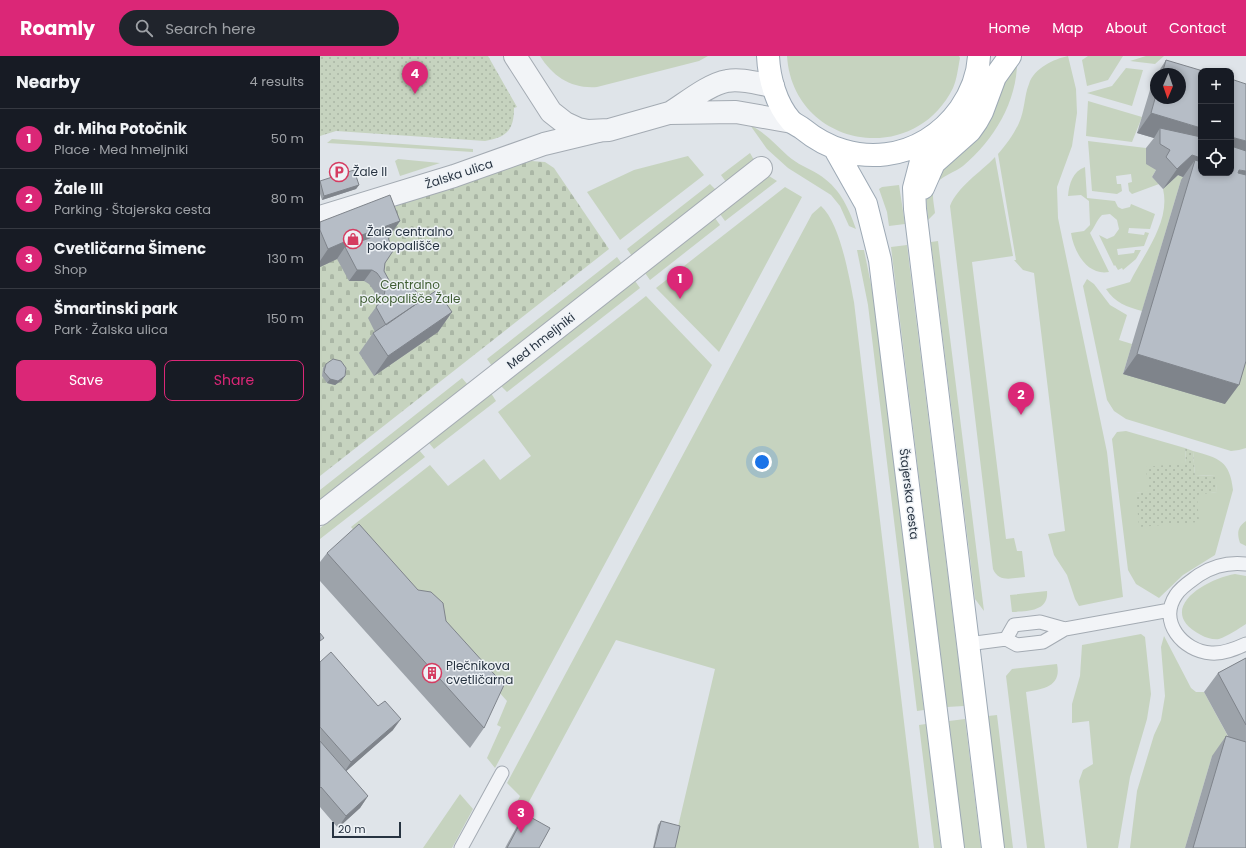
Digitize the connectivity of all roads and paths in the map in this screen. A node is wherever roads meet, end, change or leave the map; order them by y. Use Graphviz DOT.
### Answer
graph roads {
  1 [pos="514,56"];
  2 [pos="768,56"];
  3 [pos="979,56"];
  4 [pos="1010,56"];
  5 [pos="774,86"];
  6 [pos="669,113"];
  7 [pos="792,122"];
  8 [pos="598,131"];
  9 [pos="926,142"];
  10 [pos="835,149"];
  11 [pos="762,168"];
  12 [pos="915,209"];
  13 [pos="320,217"];
  14 [pos="320,514"];
  15 [pos="1246,564"];
  16 [pos="1170,610"];
  17 [pos="1065,629"];
  18 [pos="1006,639"];
  19 [pos="968,644"];
  20 [pos="1246,644"];
  21 [pos="502,773"];
  22 [pos="462,848"];
  23 [pos="953,848"];
  24 [pos="993,848"];
  1 -- 8 [label="street"];
  2 -- 5 [label="main road"];
  3 -- 9 [label="main road"];
  4 -- 12 [label="main road"];
  5 -- 6 [label="street"];
  5 -- 7 [label="main road"];
  6 -- 7 [label="street"];
  6 -- 8 [label="street, Žalska ulica"];
  7 -- 10 [label="main road"];
  8 -- 13 [label="street, Žalska ulica"];
  9 -- 10 [label="main road"];
  9 -- 12 [label="main road"];
  10 -- 23 [label="main road, Štajerska cesta"];
  11 -- 14 [label="street, Med hmeljniki"];
  12 -- 19 [label="main road"];
  15 -- 16 [label="lane"];
  16 -- 17 [label="lane"];
  16 -- 20 [label="lane"];
  17 -- 18 [label="lane"];
  17 -- 18 [label="lane"];
  18 -- 19 [label="lane"];
  19 -- 24 [label="main road"];
  21 -- 22 [label="lane"];
}
